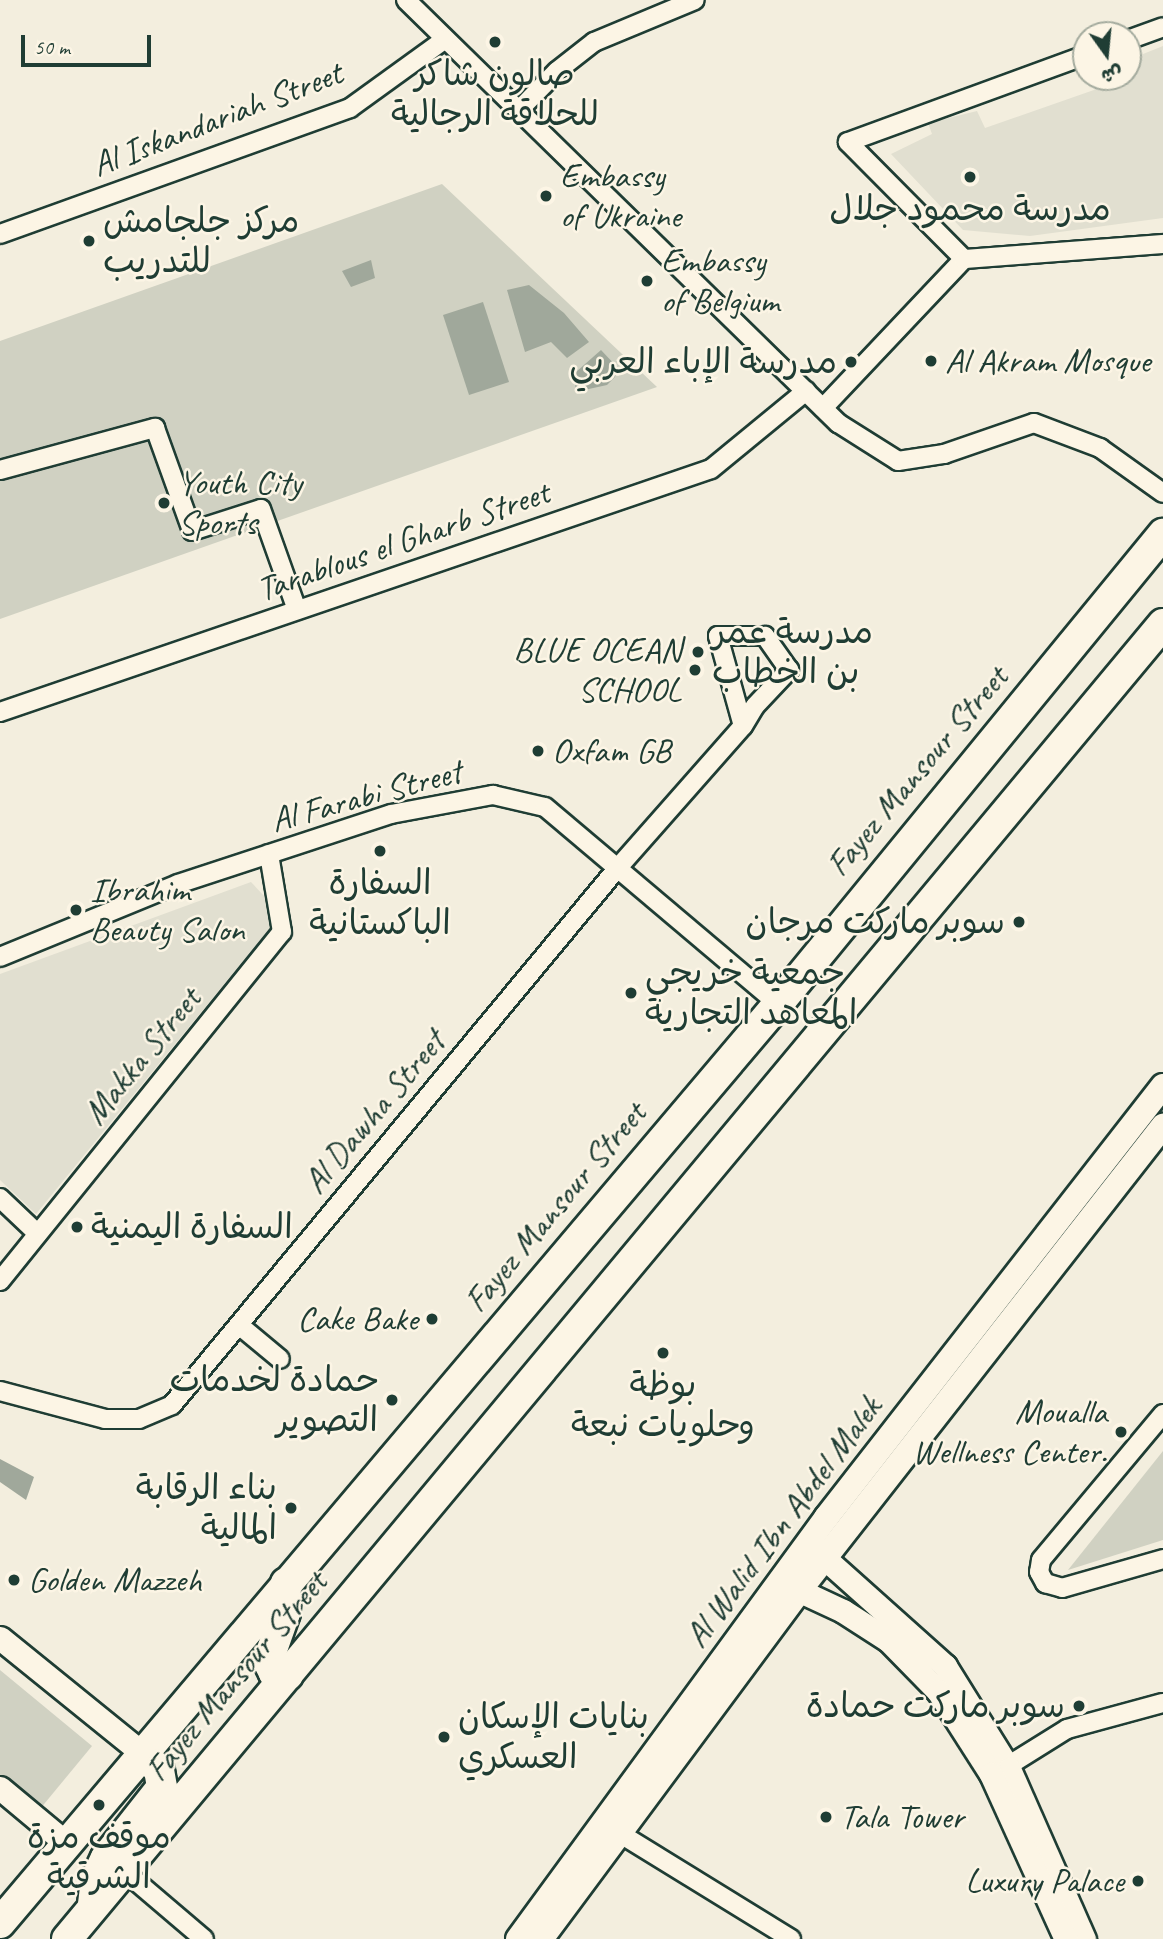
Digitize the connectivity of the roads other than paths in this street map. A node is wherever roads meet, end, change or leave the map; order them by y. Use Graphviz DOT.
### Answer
graph roads {
  1 [pos="406,0"];
  2 [pos="695,0"];
  3 [pos="1163,27"];
  4 [pos="1142,35"];
  5 [pos="444,40"];
  6 [pos="1072,60"];
  7 [pos="519,110"];
  8 [pos="0,234"];
  9 [pos="1163,244"];
  10 [pos="964,260"];
  11 [pos="806,391"];
  12 [pos="823,408"];
  13 [pos="0,470"];
  14 [pos="1163,493"];
  15 [pos="1163,534"];
  16 [pos="297,610"];
  17 [pos="1163,624"];
  18 [pos="0,712"];
  19 [pos="743,726"];
  20 [pos="269,854"];
  21 [pos="615,871"];
  22 [pos="0,957"];
  23 [pos="778,1004"];
  24 [pos="1159,1100"];
  25 [pos="1163,1126"];
  26 [pos="0,1198"];
  27 [pos="38,1234"];
  28 [pos="0,1281"];
  29 [pos="239,1325"];
  30 [pos="280,1359"];
  31 [pos="0,1391"];
  32 [pos="1163,1415"];
  33 [pos="817,1551"];
  34 [pos="1163,1559"];
  35 [pos="286,1583"];
  36 [pos="790,1586"];
  37 [pos="0,1638"];
  38 [pos="288,1675"];
  39 [pos="1163,1703"];
  40 [pos="142,1753"];
  41 [pos="1000,1772"];
  42 [pos="0,1787"];
  43 [pos="618,1833"];
  44 [pos="66,1843"];
  45 [pos="124,1871"];
  46 [pos="93,1908"];
  47 [pos="0,1923"];
  48 [pos="67,1939"];
  49 [pos="204,1939"];
  50 [pos="518,1939"];
  51 [pos="541,1939"];
  52 [pos="791,1939"];
  53 [pos="1066,1939"];
  54 [pos="1084,1939"];
  1 -- 5 [label="street"];
  2 -- 7 [label="street"];
  3 -- 4 [label="street"];
  5 -- 7 [label="street"];
  5 -- 8 [label="street, Al Iskandariah Street"];
  6 -- 10 [label="street"];
  7 -- 11 [label="street"];
  9 -- 10 [label="street"];
  10 -- 12 [label="street"];
  11 -- 12 [label="street"];
  11 -- 16 [label="street, Tarablous el Gharb Street"];
  12 -- 14 [label="street"];
  13 -- 16 [label="street"];
  15 -- 23 [label="highway, Fayez Mansour Street"];
  16 -- 18 [label="street, Tarablous el Gharb Street"];
  17 -- 38 [label="highway, Fayez Mansour Street"];
  19 -- 19 [label="street, Al Dawha Street"];
  19 -- 21 [label="street, Al Dawha Street"];
  20 -- 21 [label="street, Al Farabi Street"];
  20 -- 22 [label="street, Al Farabi Street"];
  20 -- 27 [label="street, Makka Street"];
  21 -- 23 [label="street, Al Farabi Street"];
  21 -- 29 [label="street, Al Dawha Street"];
  23 -- 35 [label="highway, Fayez Mansour Street"];
  24 -- 33 [label="main road, Al Walid Ibn Abdel Malek"];
  25 -- 33 [label="main road, Al Walid Ibn Abdel Malek"];
  26 -- 27 [label="street"];
  27 -- 28 [label="street, Makka Street"];
  29 -- 30 [label="street"];
  29 -- 31 [label="street, Al Dawha Street"];
  32 -- 34 [label="street"];
  33 -- 36 [label="main road, Al Walid Ibn Abdel Malek"];
  33 -- 41 [label="street"];
  35 -- 38 [label="highway"];
  35 -- 40 [label="highway, Fayez Mansour Street"];
  36 -- 41 [label="street"];
  36 -- 43 [label="main road, Al Walid Ibn Abdel Malek"];
  36 -- 50 [label="main road, Al Walid Ibn Abdel Malek"];
  37 -- 40 [label="street"];
  38 -- 45 [label="highway, Fayez Mansour Street"];
  39 -- 41 [label="street"];
  40 -- 44 [label="highway, Fayez Mansour Street"];
  40 -- 46 [label="highway"];
  41 -- 53 [label="street"];
  41 -- 54 [label="street"];
  42 -- 44 [label="street"];
  43 -- 51 [label="main road, Al Walid Ibn Abdel Malek"];
  43 -- 52 [label="street"];
  44 -- 47 [label="highway, Fayez Mansour Street"];
  45 -- 46 [label="highway, Fayez Mansour Street"];
  45 -- 49 [label="street"];
  46 -- 48 [label="highway, Fayez Mansour Street"];
}
